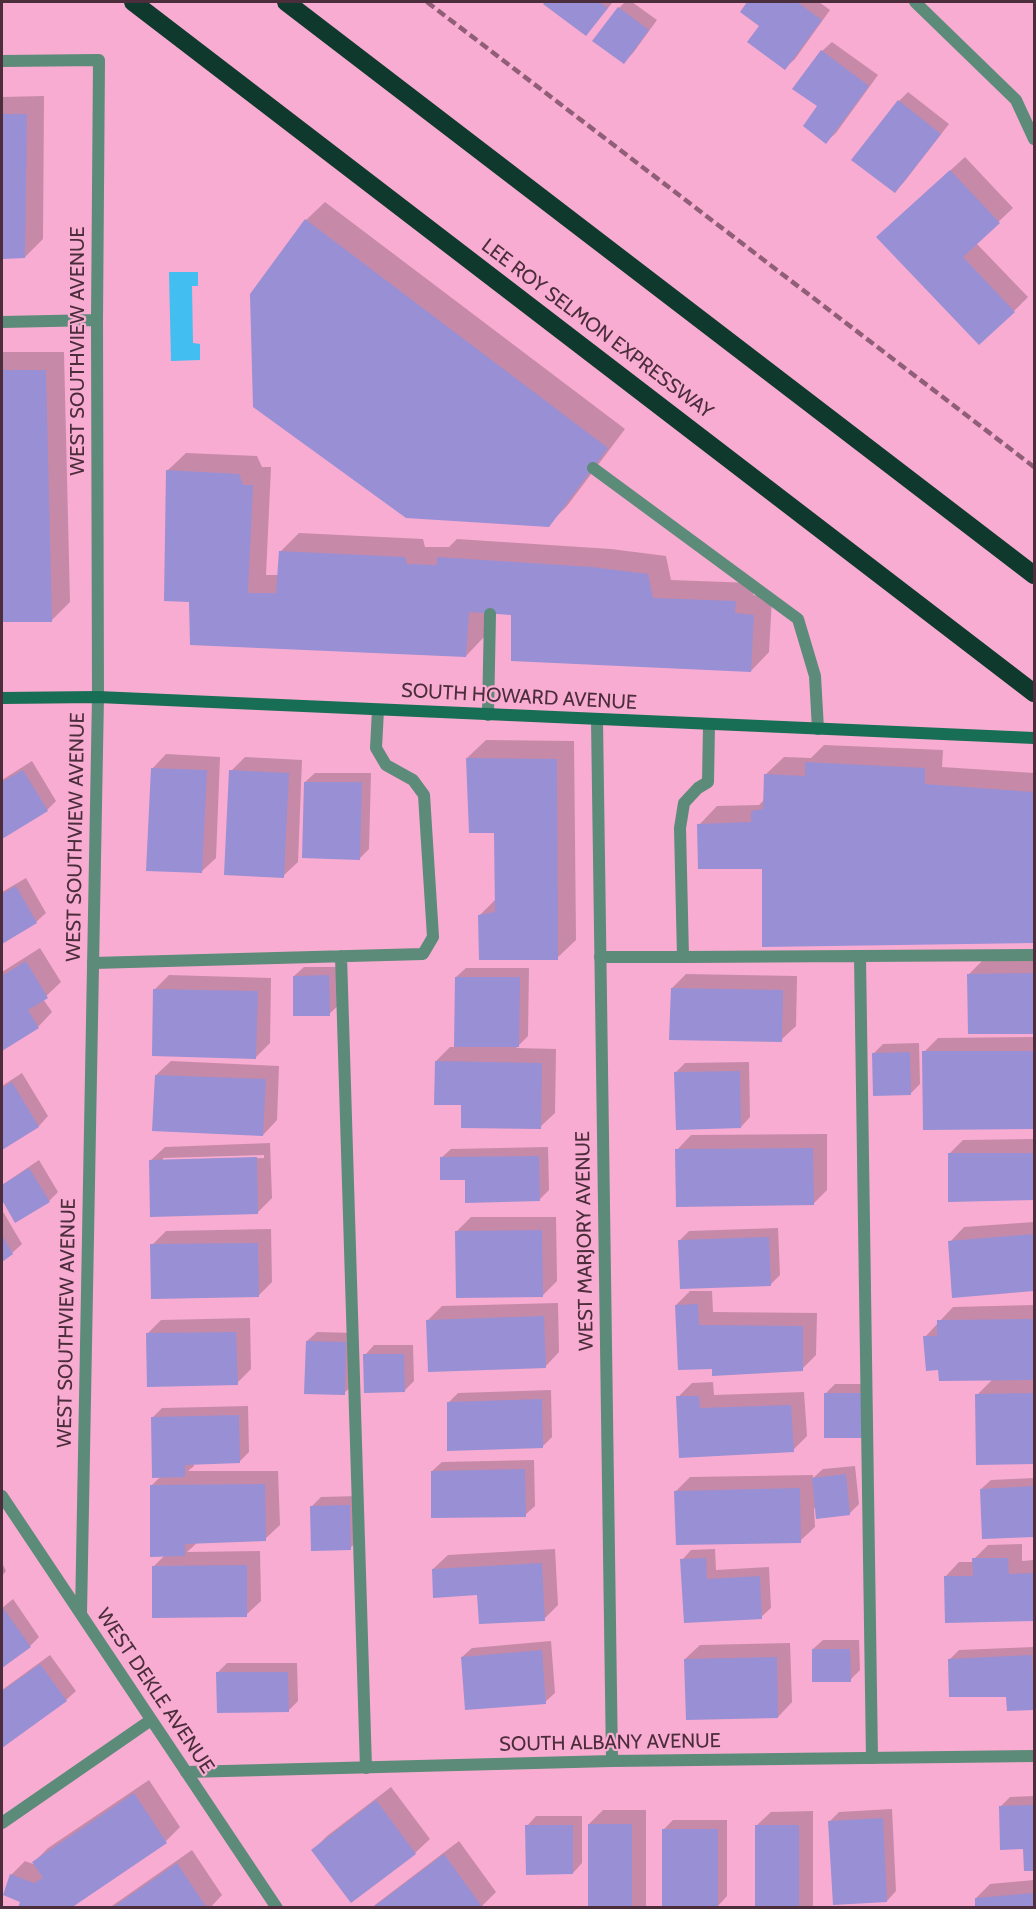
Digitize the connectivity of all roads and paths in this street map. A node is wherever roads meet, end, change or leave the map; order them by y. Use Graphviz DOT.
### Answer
graph roads {
  1 [pos="133,2"];
  2 [pos="286,2"];
  3 [pos="915,2"];
  4 [pos="2,61"];
  5 [pos="1035,139"];
  6 [pos="97,320"];
  7 [pos="2,322"];
  8 [pos="593,468"];
  9 [pos="1031,572"];
  10 [pos="490,614"];
  11 [pos="1035,693"];
  12 [pos="2,698"];
  13 [pos="98,698"];
  14 [pos="378,710"];
  15 [pos="488,715"];
  16 [pos="597,720"];
  17 [pos="709,725"];
  18 [pos="818,729"];
  19 [pos="1035,738"];
  20 [pos="1035,955"];
  21 [pos="341,956"];
  22 [pos="860,956"];
  23 [pos="600,957"];
  24 [pos="684,957"];
  25 [pos="93,963"];
  26 [pos="2,1496"];
  27 [pos="81,1614"];
  28 [pos="151,1720"];
  29 [pos="1035,1756"];
  30 [pos="872,1758"];
  31 [pos="612,1761"];
  32 [pos="366,1768"];
  33 [pos="186,1772"];
  34 [pos="2,1822"];
  35 [pos="278,1908"];
  1 -- 11 [label="highway, LEE ROY SELMON EXPRESSWAY"];
  2 -- 9 [label="highway"];
  3 -- 5 [label="street"];
  4 -- 6 [label="street, WEST SOUTHVIEW AVENUE"];
  6 -- 7 [label="street"];
  6 -- 13 [label="street, WEST SOUTHVIEW AVENUE"];
  8 -- 18 [label="street"];
  10 -- 15 [label="street"];
  12 -- 13 [label="main road, SOUTH HOWARD AVENUE"];
  13 -- 14 [label="main road, SOUTH HOWARD AVENUE"];
  13 -- 25 [label="street, WEST SOUTHVIEW AVENUE"];
  14 -- 15 [label="main road, SOUTH HOWARD AVENUE"];
  14 -- 21 [label="street"];
  15 -- 16 [label="main road, SOUTH HOWARD AVENUE"];
  16 -- 17 [label="main road, SOUTH HOWARD AVENUE"];
  16 -- 23 [label="street, WEST MARJORY AVENUE"];
  17 -- 18 [label="main road, SOUTH HOWARD AVENUE"];
  17 -- 24 [label="street"];
  18 -- 19 [label="main road, SOUTH HOWARD AVENUE"];
  20 -- 22 [label="street"];
  21 -- 25 [label="street"];
  21 -- 32 [label="street"];
  22 -- 24 [label="street"];
  22 -- 30 [label="street"];
  23 -- 24 [label="street"];
  23 -- 31 [label="street, WEST MARJORY AVENUE"];
  25 -- 27 [label="street, WEST SOUTHVIEW AVENUE"];
  26 -- 27 [label="street, WEST DEKLE AVENUE"];
  27 -- 28 [label="street, WEST DEKLE AVENUE"];
  28 -- 33 [label="street, WEST DEKLE AVENUE"];
  28 -- 34 [label="street"];
  29 -- 30 [label="street, SOUTH ALBANY AVENUE"];
  30 -- 31 [label="street, SOUTH ALBANY AVENUE"];
  31 -- 32 [label="street, SOUTH ALBANY AVENUE"];
  32 -- 33 [label="street, SOUTH ALBANY AVENUE"];
  33 -- 35 [label="street, WEST DEKLE AVENUE"];
}
